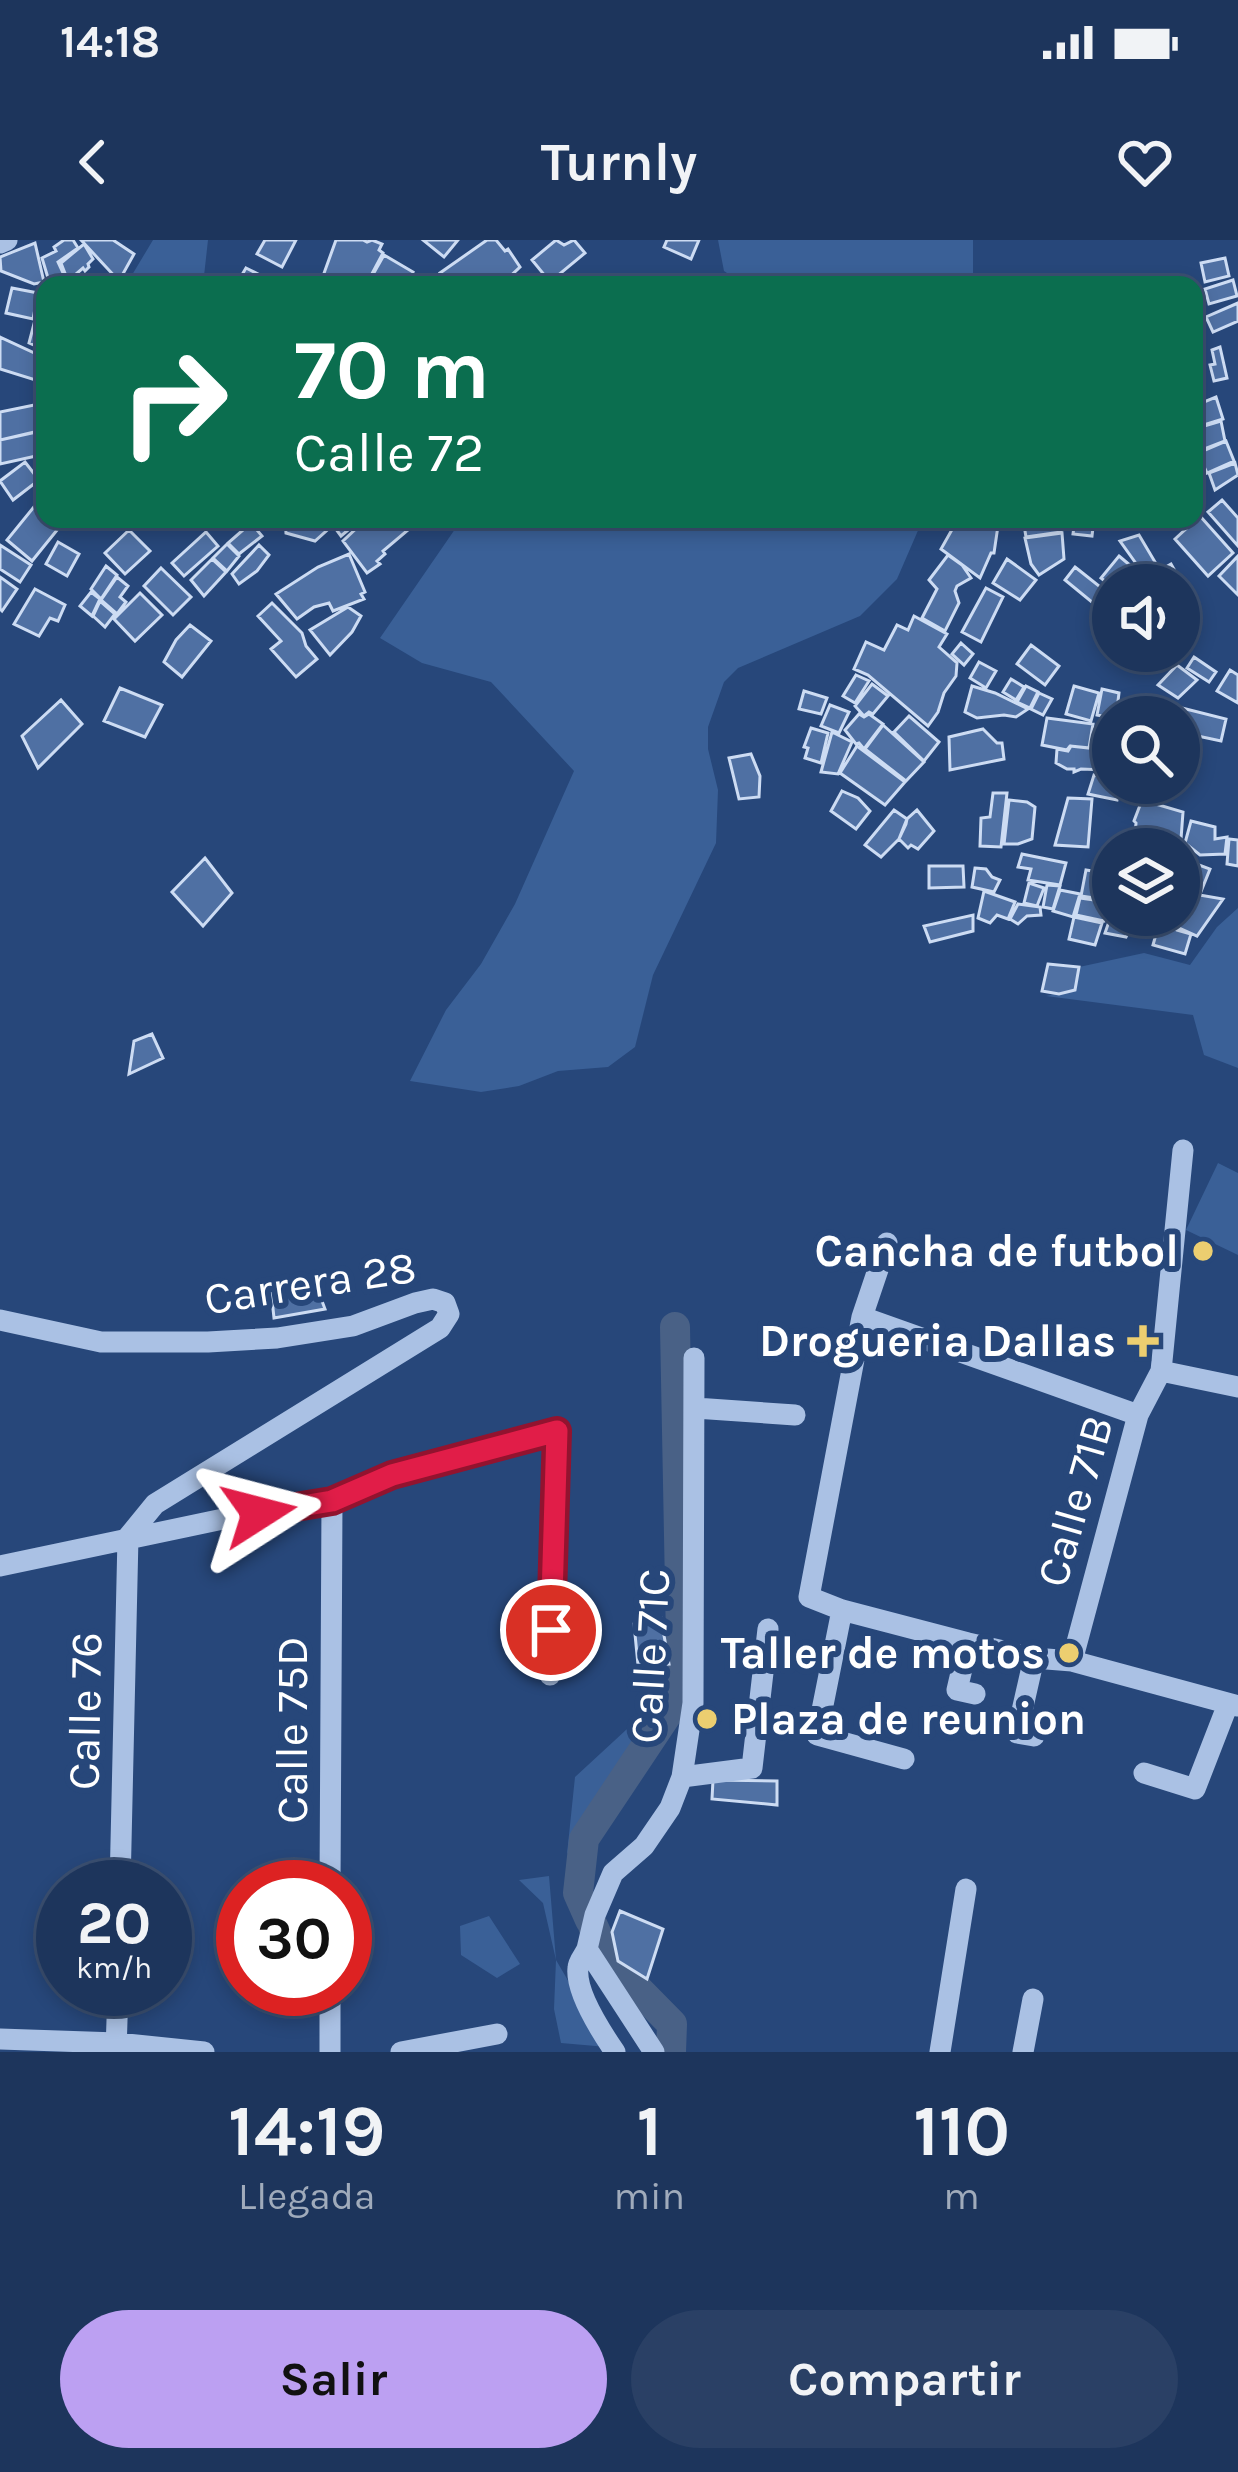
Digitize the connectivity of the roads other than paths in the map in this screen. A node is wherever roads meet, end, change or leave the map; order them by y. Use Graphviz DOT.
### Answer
graph roads {
  1 [pos="1183,1150"];
  2 [pos="887,1243"];
  3 [pos="862,1316"];
  4 [pos="0,1320"];
  5 [pos="694,1358"];
  6 [pos="1161,1371"];
  7 [pos="1238,1387"];
  8 [pos="695,1408"];
  9 [pos="1138,1414"];
  10 [pos="795,1415"];
  11 [pos="332,1501"];
  12 [pos="128,1537"];
  13 [pos="0,1566"];
  14 [pos="842,1610"];
  15 [pos="767,1628"];
  16 [pos="968,1643"];
  17 [pos="1034,1658"];
  18 [pos="1072,1661"];
  19 [pos="550,1675"];
  20 [pos="975,1694"];
  21 [pos="1233,1705"];
  22 [pos="1034,1736"];
  23 [pos="904,1759"];
  24 [pos="1144,1773"];
  25 [pos="682,1778"];
  26 [pos="121,1860"];
  27 [pos="330,1860"];
  28 [pos="966,1889"];
  29 [pos="586,1949"];
  30 [pos="1033,2000"];
  31 [pos="118,2016"];
  32 [pos="330,2016"];
  33 [pos="497,2034"];
  34 [pos="0,2039"];
  35 [pos="117,2048"];
  36 [pos="204,2052"];
  37 [pos="329,2052"];
  38 [pos="400,2052"];
  39 [pos="615,2052"];
  40 [pos="654,2052"];
  41 [pos="940,2052"];
  42 [pos="1023,2052"];
  1 -- 6 [label="street, Calle 71B"];
  2 -- 3 [label="street"];
  3 -- 9 [label="street"];
  3 -- 14 [label="street"];
  4 -- 12 [label="street, Carrera 28"];
  5 -- 8 [label="street, Calle 71C"];
  6 -- 7 [label="street"];
  6 -- 9 [label="street, Calle 71B"];
  8 -- 10 [label="street"];
  8 -- 25 [label="street, Calle 71C"];
  9 -- 18 [label="street, Calle 71B"];
  11 -- 12 [label="street"];
  11 -- 19 [label="street"];
  11 -- 27 [label="street, Calle 75D"];
  12 -- 13 [label="street"];
  12 -- 26 [label="street, Calle 76"];
  14 -- 16 [label="street"];
  14 -- 23 [label="street"];
  15 -- 25 [label="street"];
  16 -- 17 [label="street"];
  16 -- 20 [label="street"];
  17 -- 18 [label="street"];
  17 -- 22 [label="street"];
  18 -- 21 [label="street"];
  21 -- 24 [label="street"];
  25 -- 29 [label="street, Calle 71C"];
  28 -- 41 [label="street"];
  29 -- 39 [label="street"];
  29 -- 40 [label="street"];
  30 -- 42 [label="street"];
  31 -- 35 [label="street"];
  32 -- 37 [label="street"];
  33 -- 38 [label="street"];
  34 -- 35 [label="street"];
  35 -- 36 [label="street"];
}
